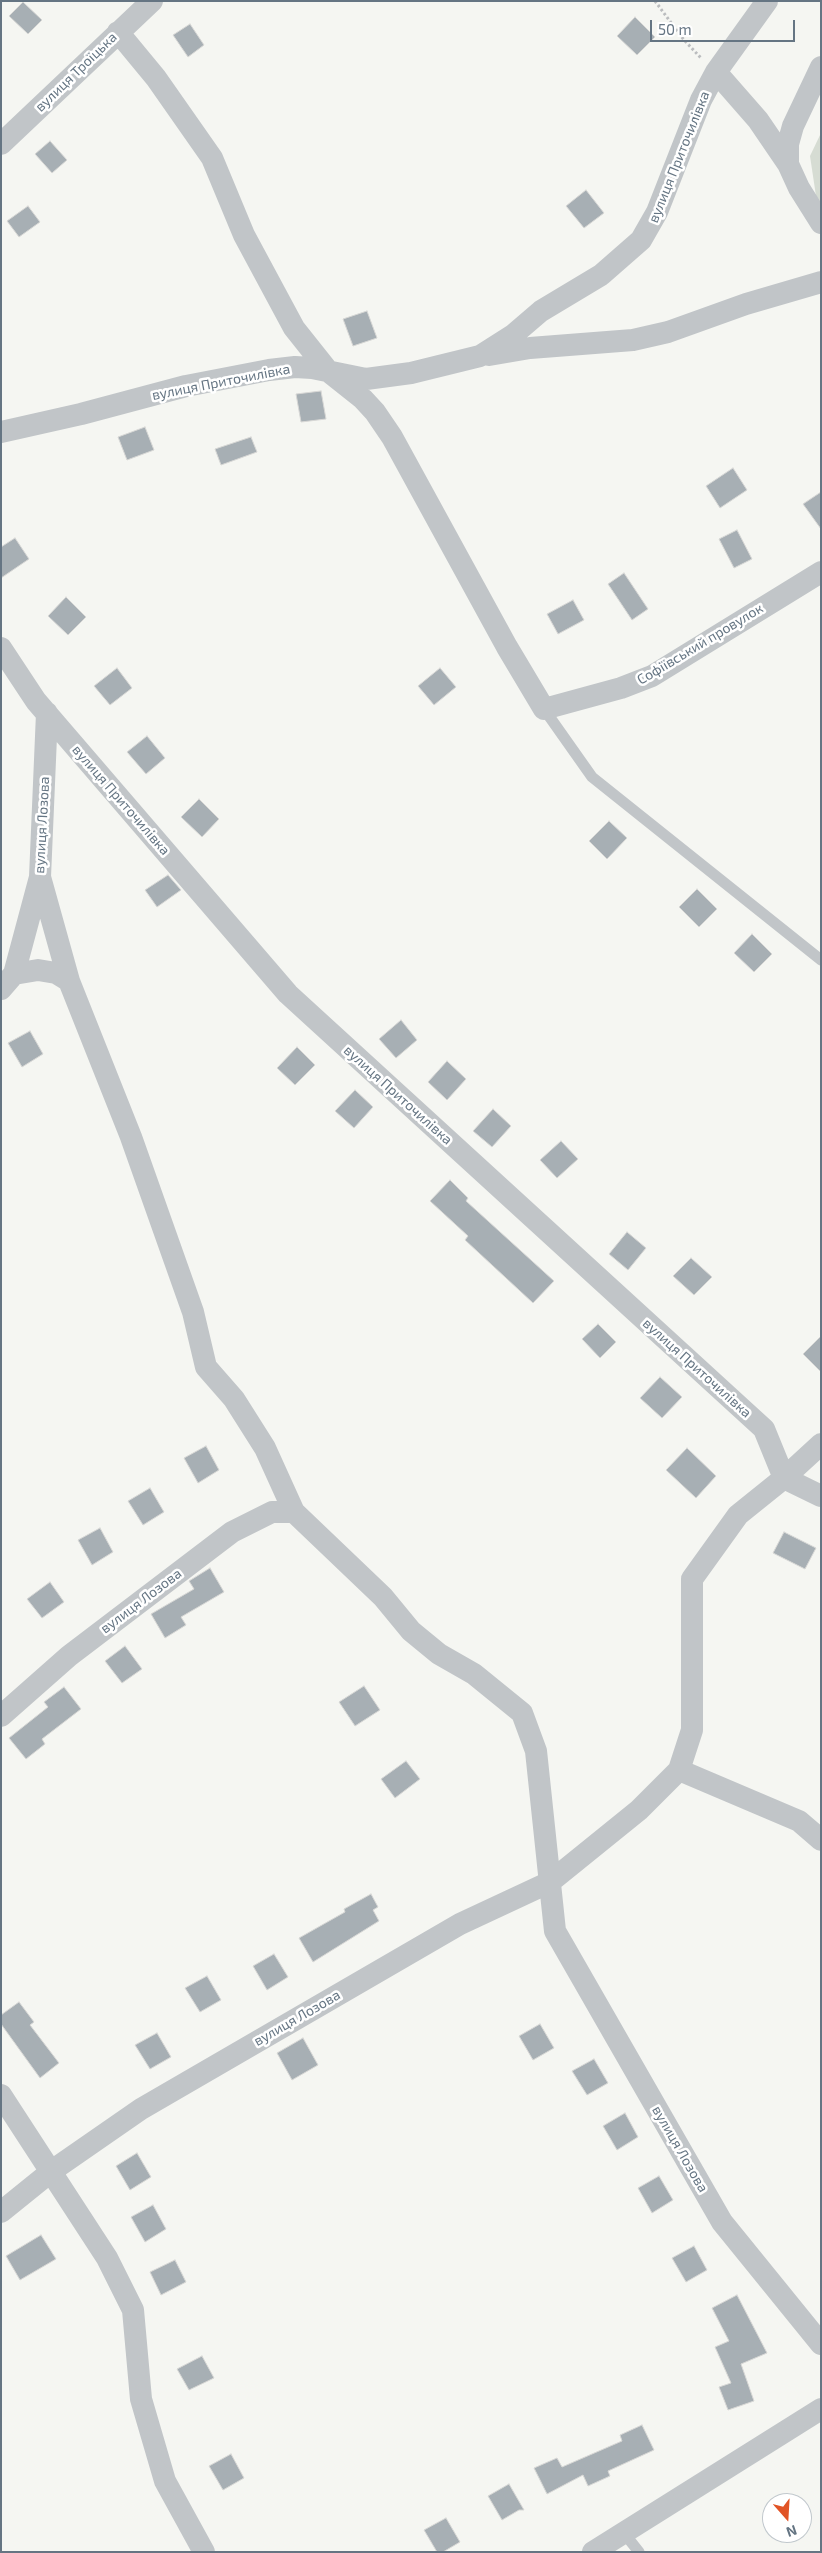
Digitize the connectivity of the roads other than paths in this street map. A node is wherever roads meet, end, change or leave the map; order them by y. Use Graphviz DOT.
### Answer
graph roads {
  1 [pos="152,1"];
  2 [pos="767,1"];
  3 [pos="118,32"];
  4 [pos="821,67"];
  5 [pos="716,72"];
  6 [pos="1,144"];
  7 [pos="788,164"];
  8 [pos="821,223"];
  9 [pos="821,282"];
  10 [pos="480,356"];
  11 [pos="329,372"];
  12 [pos="3,432"];
  13 [pos="821,572"];
  14 [pos="1,648"];
  15 [pos="544,709"];
  16 [pos="47,713"];
  17 [pos="40,877"];
  18 [pos="821,960"];
  19 [pos="69,981"];
  20 [pos="8,982"];
  21 [pos="821,1444"];
  22 [pos="784,1478"];
  23 [pos="821,1496"];
  24 [pos="294,1512"];
  25 [pos="1,1716"];
  26 [pos="679,1770"];
  27 [pos="821,1840"];
  28 [pos="550,1882"];
  29 [pos="1,2095"];
  30 [pos="53,2170"];
  31 [pos="1,2212"];
  32 [pos="821,2344"];
  33 [pos="821,2410"];
  34 [pos="624,2533"];
  35 [pos="204,2552"];
  36 [pos="593,2552"];
  37 [pos="639,2552"];
  1 -- 3 [label="street, вулиця Троїцька"];
  2 -- 5 [label="street, вулиця Приточилівка"];
  3 -- 6 [label="street, вулиця Троїцька"];
  3 -- 11 [label="street"];
  4 -- 7 [label="street"];
  5 -- 7 [label="street"];
  5 -- 10 [label="street, вулиця Приточилівка"];
  7 -- 8 [label="street"];
  9 -- 10 [label="street"];
  10 -- 11 [label="street, вулиця Приточилівка"];
  11 -- 12 [label="street, вулиця Приточилівка"];
  11 -- 15 [label="street"];
  13 -- 15 [label="street, Софіївський провулок"];
  14 -- 16 [label="street, вулиця Приточилівка"];
  15 -- 18 [label="lane"];
  16 -- 17 [label="street, вулиця Лозова"];
  16 -- 22 [label="street, вулиця Приточилівка"];
  17 -- 19 [label="street"];
  17 -- 20 [label="street, вулиця Лозова"];
  19 -- 20 [label="street"];
  19 -- 24 [label="street"];
  21 -- 22 [label="street"];
  22 -- 23 [label="street"];
  22 -- 26 [label="street"];
  24 -- 25 [label="street, вулиця Лозова"];
  24 -- 28 [label="street"];
  26 -- 27 [label="street"];
  26 -- 28 [label="street, вулиця Лозова"];
  28 -- 30 [label="street, вулиця Лозова"];
  28 -- 32 [label="street, вулиця Лозова"];
  29 -- 30 [label="street"];
  30 -- 31 [label="street, вулиця Лозова"];
  30 -- 35 [label="street"];
  33 -- 34 [label="street"];
  34 -- 36 [label="street"];
  34 -- 37 [label="lane"];
}
